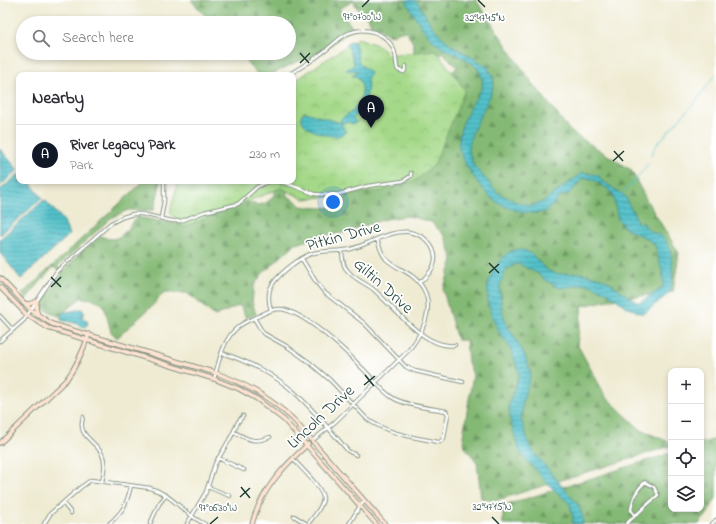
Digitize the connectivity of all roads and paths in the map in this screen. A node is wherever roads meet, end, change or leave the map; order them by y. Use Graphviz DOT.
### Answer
graph roads {
  1 [pos="406,66"];
  2 [pos="293,72"];
  3 [pos="411,173"];
  4 [pos="164,184"];
  5 [pos="263,184"];
  6 [pos="288,184"];
  7 [pos="161,218"];
  8 [pos="377,239"];
  9 [pos="342,251"];
  10 [pos="302,259"];
  11 [pos="0,278"];
  12 [pos="419,283"];
  13 [pos="0,287"];
  14 [pos="37,301"];
  15 [pos="22,302"];
  16 [pos="31,310"];
  17 [pos="270,310"];
  18 [pos="27,315"];
  19 [pos="0,316"];
  20 [pos="38,316"];
  21 [pos="254,318"];
  22 [pos="13,330"];
  23 [pos="419,332"];
  24 [pos="89,334"];
  25 [pos="87,340"];
  26 [pos="0,341"];
  27 [pos="455,345"];
  28 [pos="136,349"];
  29 [pos="222,353"];
  30 [pos="134,355"];
  31 [pos="399,360"];
  32 [pos="216,372"];
  33 [pos="214,379"];
  34 [pos="376,382"];
  35 [pos="463,382"];
  36 [pos="353,404"];
  37 [pos="243,416"];
  38 [pos="83,417"];
  39 [pos="328,428"];
  40 [pos="234,432"];
  41 [pos="270,437"];
  42 [pos="312,441"];
  43 [pos="0,443"];
  44 [pos="307,445"];
  45 [pos="356,455"];
  46 [pos="218,458"];
  47 [pos="293,459"];
  48 [pos="244,470"];
  49 [pos="102,481"];
  50 [pos="131,486"];
  51 [pos="208,487"];
  52 [pos="166,495"];
  53 [pos="230,496"];
  54 [pos="365,501"];
  55 [pos="63,503"];
  56 [pos="360,506"];
  57 [pos="71,513"];
  58 [pos="192,516"];
  59 [pos="294,516"];
  60 [pos="635,516"];
  61 [pos="716,520"];
  62 [pos="44,524"];
  63 [pos="109,524"];
  64 [pos="150,524"];
  65 [pos="187,524"];
  66 [pos="205,524"];
  67 [pos="252,524"];
  68 [pos="308,524"];
  69 [pos="349,524"];
  70 [pos="376,524"];
  71 [pos="385,524"];
  72 [pos="626,524"];
  73 [pos="712,524"];
  1 -- 2 [label="street"];
  3 -- 6 [label="street"];
  4 -- 7 [label="street"];
  5 -- 7 [label="street"];
  7 -- 14 [label="street"];
  8 -- 9 [label="street, Pitkin Drive"];
  8 -- 12 [label="street, Lincoln Drive"];
  8 -- 12 [label="street, Pitkin Drive"];
  9 -- 10 [label="street, Pitkin Drive"];
  9 -- 23 [label="street, Giltin Drive"];
  10 -- 17 [label="street, Pitkin Drive"];
  10 -- 31 [label="street"];
  11 -- 15 [label="main road"];
  12 -- 23 [label="street, Lincoln Drive"];
  13 -- 18 [label="main road"];
  14 -- 15 [label="main road"];
  14 -- 16 [label="street"];
  14 -- 20 [label="main road"];
  15 -- 16 [label="main road"];
  16 -- 18 [label="street"];
  16 -- 20 [label="main road"];
  17 -- 21 [label="street"];
  17 -- 34 [label="street"];
  18 -- 22 [label="street"];
  18 -- 25 [label="main road"];
  19 -- 22 [label="street"];
  20 -- 24 [label="main road"];
  21 -- 29 [label="street"];
  21 -- 36 [label="street"];
  22 -- 26 [label="street"];
  23 -- 27 [label="street, Giltin Drive"];
  23 -- 31 [label="street, Lincoln Drive"];
  24 -- 25 [label="main road"];
  24 -- 28 [label="main road"];
  25 -- 30 [label="main road"];
  25 -- 43 [label="main road"];
  28 -- 30 [label="main road"];
  28 -- 32 [label="main road"];
  29 -- 32 [label="street"];
  29 -- 39 [label="street"];
  30 -- 33 [label="main road"];
  31 -- 34 [label="street, Lincoln Drive"];
  31 -- 35 [label="street"];
  32 -- 33 [label="street"];
  32 -- 42 [label="main road"];
  33 -- 44 [label="main road"];
  34 -- 36 [label="street, Lincoln Drive"];
  34 -- 36 [label="street"];
  36 -- 39 [label="street, Lincoln Drive"];
  37 -- 40 [label="street"];
  38 -- 49 [label="street"];
  39 -- 42 [label="street, Lincoln Drive"];
  39 -- 45 [label="street"];
  40 -- 41 [label="street"];
  40 -- 46 [label="street"];
  42 -- 44 [label="main road, Lincoln Drive"];
  42 -- 54 [label="main road"];
  44 -- 47 [label="main road, Lincoln Drive"];
  44 -- 56 [label="main road"];
  46 -- 48 [label="street"];
  46 -- 51 [label="street"];
  47 -- 67 [label="main road, Lincoln Drive"];
  47 -- 68 [label="street"];
  49 -- 50 [label="street"];
  49 -- 55 [label="street"];
  50 -- 52 [label="street"];
  50 -- 63 [label="street"];
  51 -- 53 [label="street"];
  51 -- 58 [label="street"];
  52 -- 58 [label="street"];
  52 -- 64 [label="street"];
  54 -- 56 [label="street"];
  54 -- 71 [label="main road"];
  55 -- 57 [label="street"];
  55 -- 62 [label="street"];
  56 -- 69 [label="street"];
  56 -- 70 [label="main road"];
  58 -- 65 [label="street"];
  58 -- 66 [label="street"];
  59 -- 68 [label="street"];
  60 -- 60 [label="street"];
  60 -- 72 [label="street"];
  61 -- 73 [label="street"];
}
